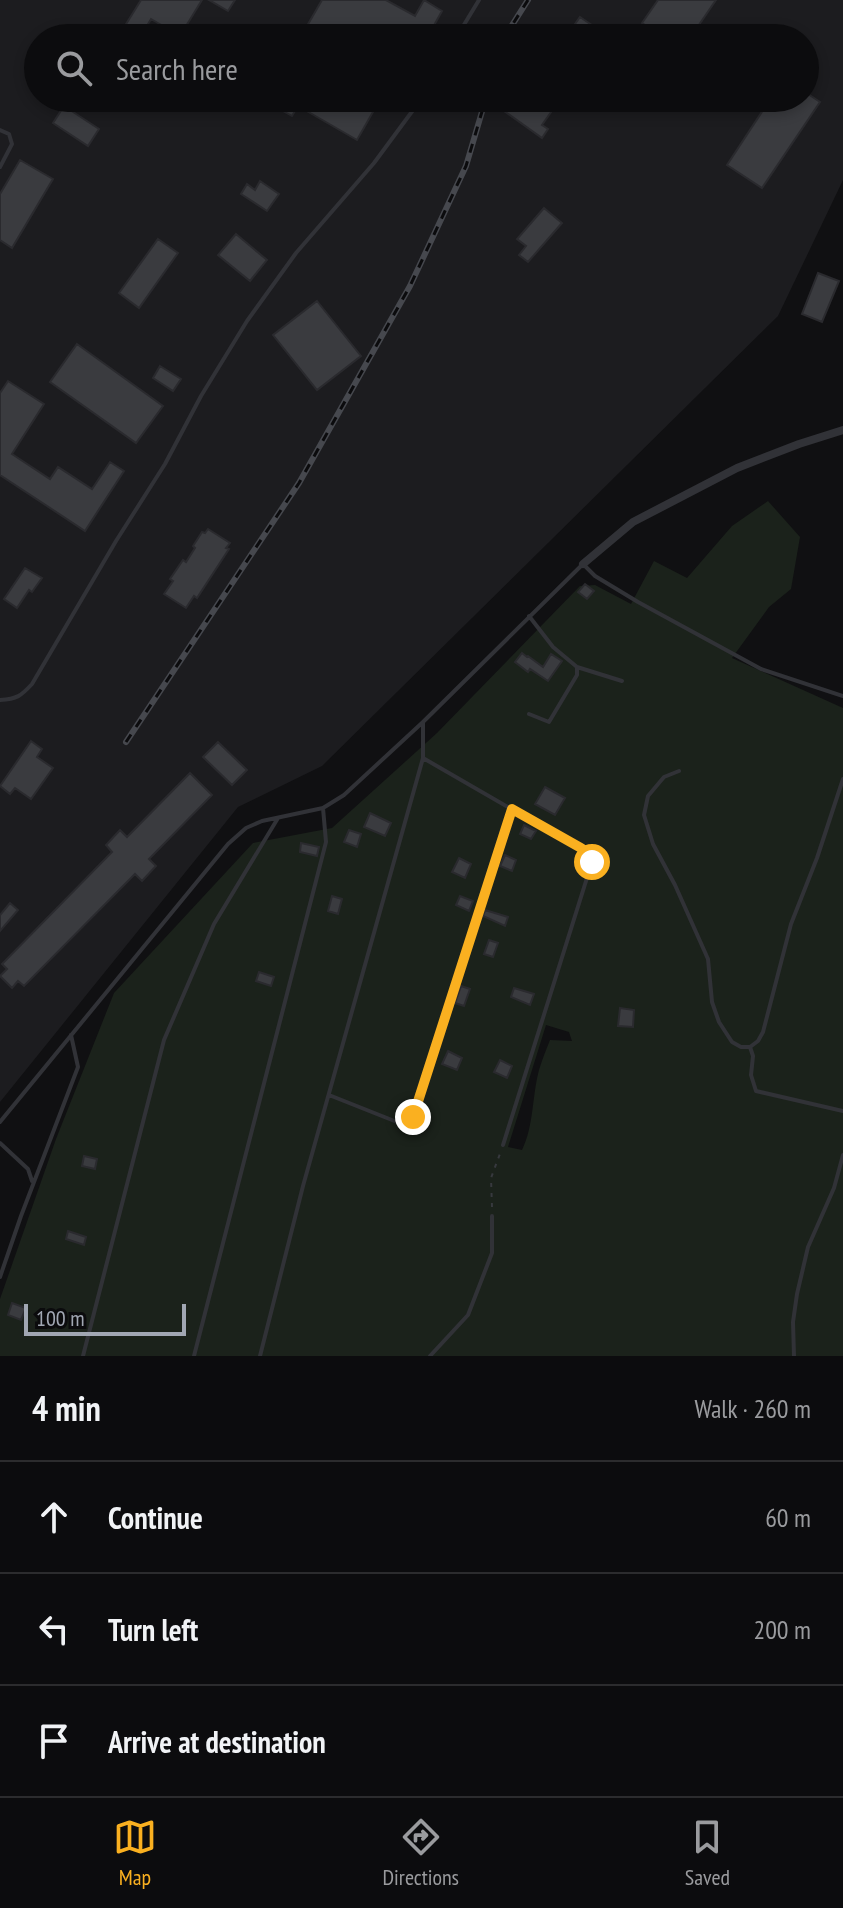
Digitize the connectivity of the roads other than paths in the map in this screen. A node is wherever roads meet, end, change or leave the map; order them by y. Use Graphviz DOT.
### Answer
graph roads {
  1 [pos="479,0"];
  2 [pos="464,24"];
  3 [pos="412,112"];
  4 [pos="0,130"];
  5 [pos="0,167"];
  6 [pos="843,430"];
  7 [pos="583,564"];
  8 [pos="529,616"];
  9 [pos="577,667"];
  10 [pos="622,681"];
  11 [pos="843,696"];
  12 [pos="0,700"];
  13 [pos="529,714"];
  14 [pos="423,722"];
  15 [pos="423,758"];
  16 [pos="679,771"];
  17 [pos="843,779"];
  18 [pos="323,808"];
  19 [pos="512,809"];
  20 [pos="278,818"];
  21 [pos="71,1035"];
  22 [pos="750,1047"];
  23 [pos="329,1095"];
  24 [pos="843,1111"];
  25 [pos="0,1122"];
  26 [pos="0,1143"];
  27 [pos="503,1145"];
  28 [pos="843,1155"];
  29 [pos="33,1183"];
  30 [pos="492,1216"];
  31 [pos="0,1277"];
  32 [pos="83,1356"];
  33 [pos="194,1356"];
  34 [pos="260,1356"];
  35 [pos="430,1356"];
  36 [pos="794,1356"];
  1 -- 2 [label="lane"];
  3 -- 12 [label="lane"];
  4 -- 5 [label="lane"];
  6 -- 7 [label="street"];
  7 -- 8 [label="lane"];
  7 -- 11 [label="lane"];
  8 -- 9 [label="lane"];
  8 -- 14 [label="lane"];
  9 -- 10 [label="lane"];
  9 -- 13 [label="lane"];
  14 -- 15 [label="lane"];
  14 -- 18 [label="lane"];
  15 -- 19 [label="lane"];
  15 -- 23 [label="lane"];
  16 -- 22 [label="lane"];
  17 -- 22 [label="lane"];
  18 -- 20 [label="lane"];
  18 -- 33 [label="lane"];
  19 -- 23 [label="lane"];
  19 -- 27 [label="lane"];
  20 -- 21 [label="lane"];
  20 -- 32 [label="lane"];
  21 -- 25 [label="lane"];
  21 -- 29 [label="lane"];
  22 -- 24 [label="lane"];
  23 -- 34 [label="lane"];
  26 -- 29 [label="lane"];
  28 -- 36 [label="lane"];
  29 -- 31 [label="lane"];
  30 -- 35 [label="lane"];
}
